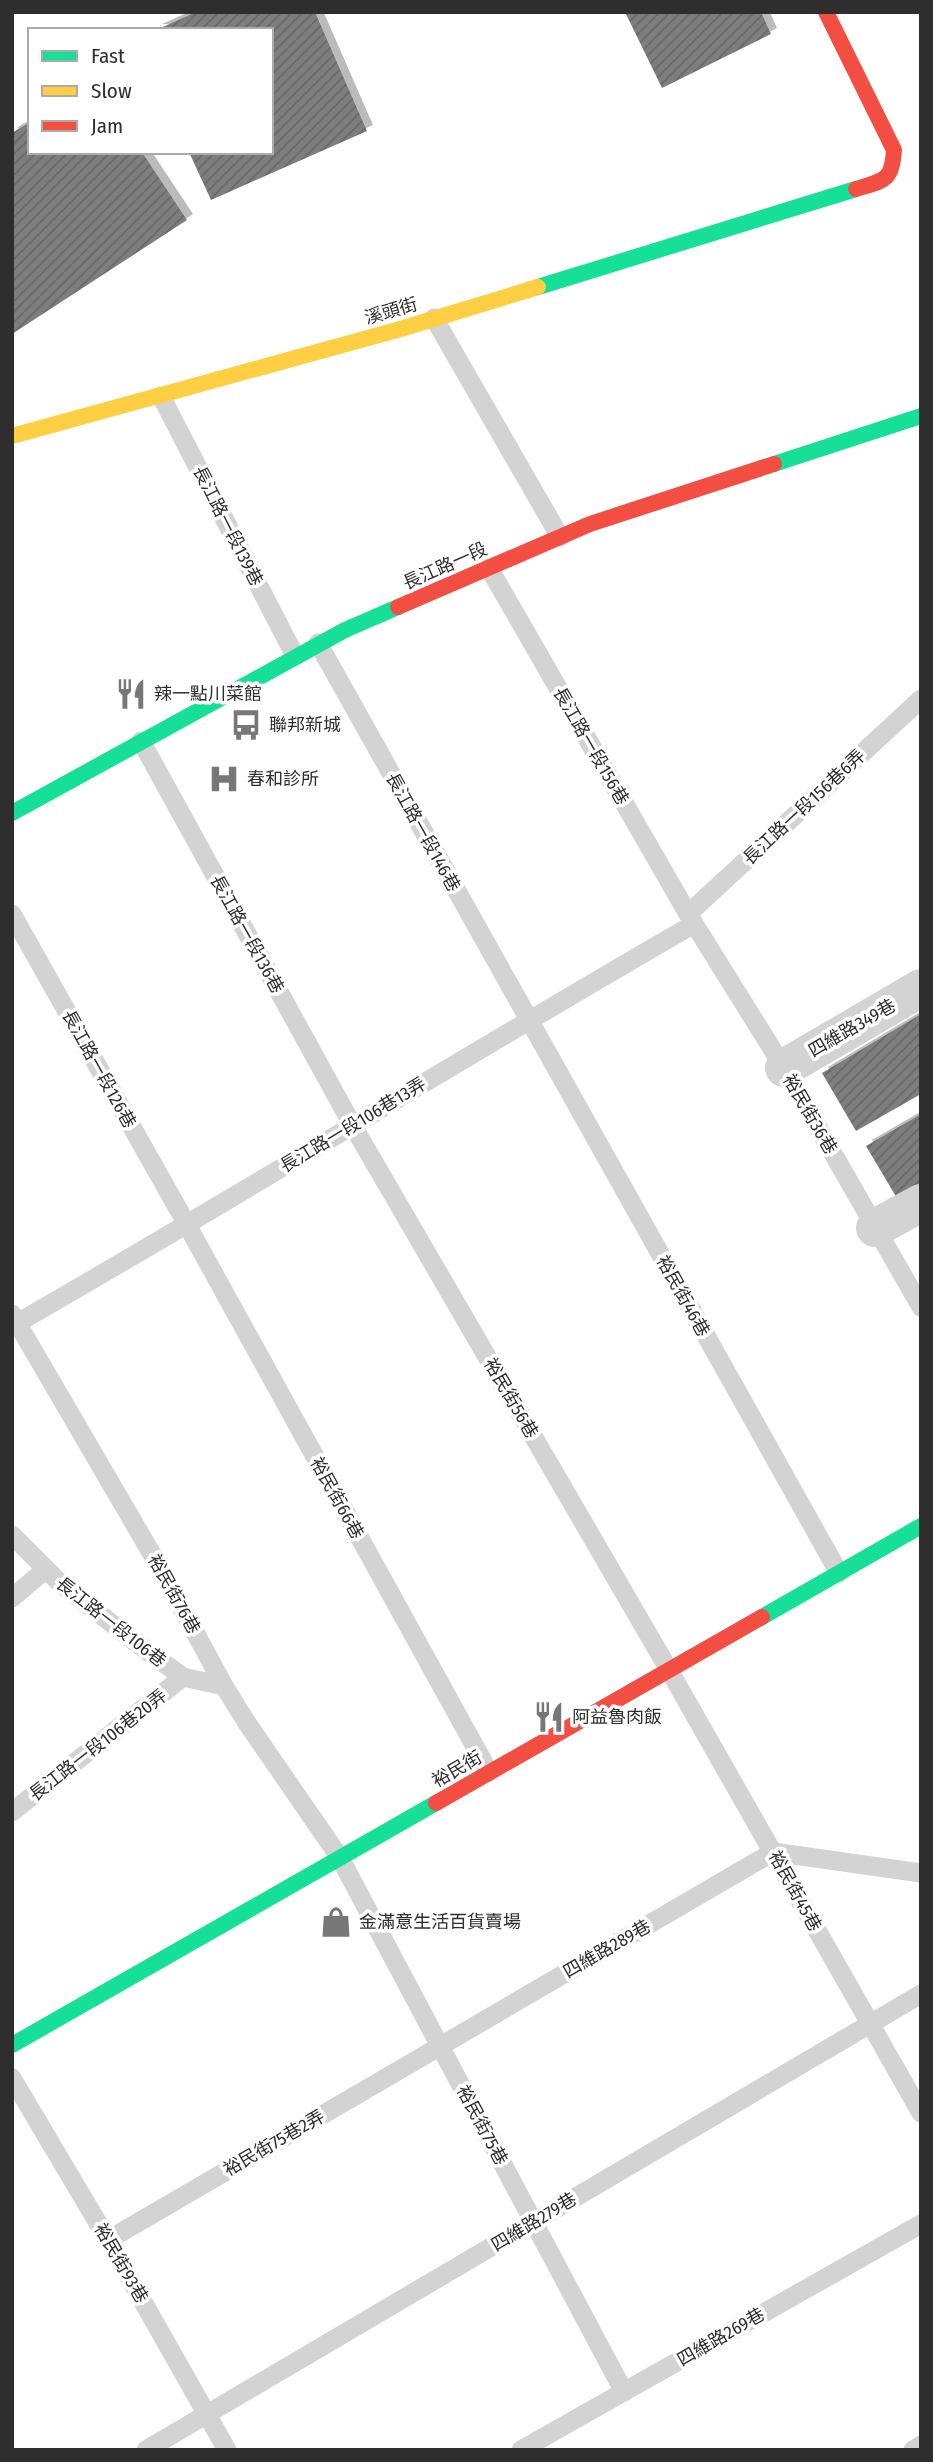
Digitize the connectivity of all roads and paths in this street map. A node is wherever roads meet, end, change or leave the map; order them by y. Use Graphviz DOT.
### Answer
graph roads {
  1 [pos="826,12"];
  2 [pos="434,318"];
  3 [pos="161,396"];
  4 [pos="921,416"];
  5 [pos="12,436"];
  6 [pos="560,537"];
  7 [pos="489,568"];
  8 [pos="318,643"];
  9 [pos="295,656"];
  10 [pos="921,699"];
  11 [pos="141,741"];
  12 [pos="12,813"];
  13 [pos="12,914"];
  14 [pos="691,919"];
  15 [pos="921,988"];
  16 [pos="528,1020"];
  17 [pos="783,1068"];
  18 [pos="353,1126"];
  19 [pos="921,1203"];
  20 [pos="186,1223"];
  21 [pos="875,1228"];
  22 [pos="921,1307"];
  23 [pos="14,1321"];
  24 [pos="921,1526"];
  25 [pos="12,1535"];
  26 [pos="46,1569"];
  27 [pos="839,1573"];
  28 [pos="12,1598"];
  29 [pos="669,1670"];
  30 [pos="183,1677"];
  31 [pos="224,1686"];
  32 [pos="489,1772"];
  33 [pos="12,1812"];
  34 [pos="773,1852"];
  35 [pos="340,1858"];
  36 [pos="921,1873"];
  37 [pos="921,1994"];
  38 [pos="870,2024"];
  39 [pos="12,2045"];
  40 [pos="440,2046"];
  41 [pos="12,2078"];
  42 [pos="921,2113"];
  43 [pos="534,2222"];
  44 [pos="921,2224"];
  45 [pos="108,2241"];
  46 [pos="624,2392"];
  47 [pos="207,2415"];
  48 [pos="921,2445"];
  49 [pos="146,2450"];
  50 [pos="227,2450"];
  51 [pos="522,2450"];
  52 [pos="913,2450"];
  1 -- 2 [label="street, 溪頭街"];
  2 -- 3 [label="street, 溪頭街"];
  2 -- 6 [label="lane"];
  3 -- 5 [label="street, 溪頭街"];
  3 -- 9 [label="lane, 長江路一段139巷"];
  4 -- 6 [label="street, 長江路一段"];
  6 -- 7 [label="street, 長江路一段"];
  7 -- 8 [label="street, 長江路一段"];
  7 -- 14 [label="lane, 長江路一段156巷"];
  8 -- 9 [label="street, 長江路一段"];
  8 -- 16 [label="lane, 長江路一段146巷"];
  9 -- 11 [label="street, 長江路一段"];
  10 -- 14 [label="lane, 長江路一段156巷6弄"];
  11 -- 12 [label="street, 長江路一段"];
  11 -- 18 [label="lane, 長江路一段136巷"];
  13 -- 20 [label="lane, 長江路一段126巷"];
  14 -- 16 [label="lane, 長江路一段106巷13弄"];
  14 -- 17 [label="lane, 裕民街36巷"];
  15 -- 17 [label="street, 四維路349巷"];
  16 -- 18 [label="lane, 長江路一段106巷13弄"];
  16 -- 27 [label="lane, 裕民街46巷"];
  17 -- 21 [label="lane, 裕民街36巷"];
  18 -- 20 [label="lane, 長江路一段106巷13弄"];
  18 -- 29 [label="lane, 裕民街56巷"];
  19 -- 21 [label="street"];
  20 -- 23 [label="lane, 長江路一段106巷13弄"];
  20 -- 32 [label="lane, 裕民街66巷"];
  21 -- 22 [label="lane, 裕民街36巷"];
  23 -- 31 [label="lane, 裕民街76巷"];
  24 -- 27 [label="street, 裕民街"];
  25 -- 26 [label="lane, 長江路一段106巷"];
  26 -- 28 [label="lane"];
  26 -- 30 [label="lane, 長江路一段106巷"];
  27 -- 29 [label="street, 裕民街"];
  29 -- 32 [label="street, 裕民街"];
  29 -- 34 [label="lane, 裕民街45巷"];
  30 -- 31 [label="lane, 長江路一段106巷"];
  30 -- 33 [label="lane, 長江路一段106巷20弄"];
  31 -- 35 [label="lane, 裕民街76巷"];
  32 -- 35 [label="street, 裕民街"];
  34 -- 36 [label="lane"];
  34 -- 38 [label="lane, 裕民街45巷"];
  34 -- 40 [label="lane, 四維路289巷"];
  35 -- 39 [label="street, 裕民街"];
  35 -- 40 [label="lane, 裕民街75巷"];
  37 -- 38 [label="lane, 四維路279巷"];
  38 -- 42 [label="lane, 裕民街45巷"];
  38 -- 43 [label="lane, 四維路279巷"];
  40 -- 43 [label="lane, 裕民街75巷"];
  40 -- 45 [label="lane, 裕民街75巷2弄"];
  41 -- 45 [label="lane, 裕民街93巷"];
  43 -- 46 [label="lane, 裕民街75巷"];
  43 -- 47 [label="lane, 四維路279巷"];
  44 -- 46 [label="lane, 四維路269巷"];
  45 -- 47 [label="lane, 裕民街93巷"];
  46 -- 51 [label="lane, 四維路269巷"];
  47 -- 49 [label="lane, 四維路279巷"];
  47 -- 50 [label="lane, 裕民街93巷"];
  48 -- 52 [label="lane"];
}
